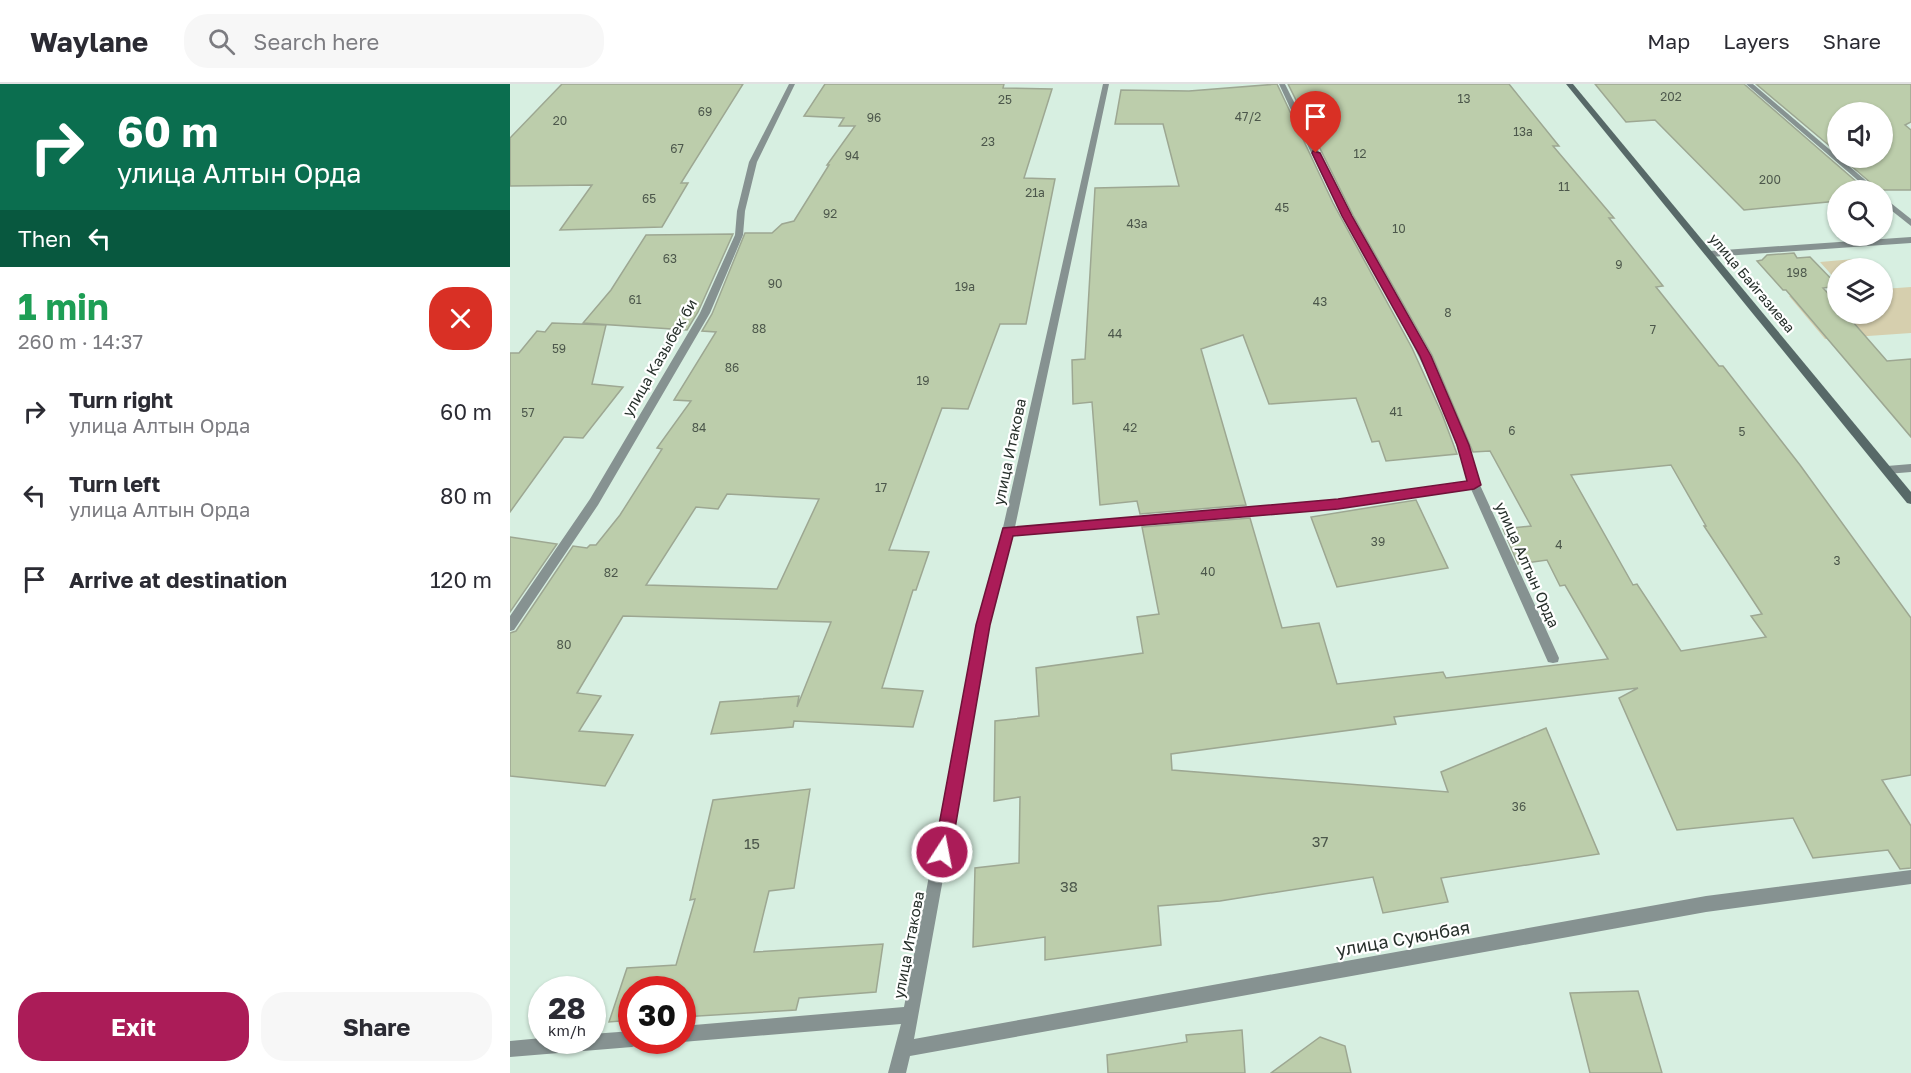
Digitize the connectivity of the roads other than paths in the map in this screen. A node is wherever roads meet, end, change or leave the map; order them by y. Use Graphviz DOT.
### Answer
graph roads {
  1 [pos="792,84"];
  2 [pos="1106,84"];
  3 [pos="1282,84"];
  4 [pos="1569,84"];
  5 [pos="1749,84"];
  6 [pos="1861,180"];
  7 [pos="1893,207"];
  8 [pos="1911,223"];
  9 [pos="1911,240"];
  10 [pos="1710,254"];
  11 [pos="1911,468"];
  12 [pos="1887,470"];
  13 [pos="1474,485"];
  14 [pos="1911,500"];
  15 [pos="1008,532"];
  16 [pos="510,626"];
  17 [pos="1553,658"];
  18 [pos="1911,878"];
  19 [pos="911,1015"];
  20 [pos="696,1033"];
  21 [pos="618,1040"];
  22 [pos="510,1049"];
  23 [pos="903,1049"];
  24 [pos="897,1073"];
  1 -- 16 [label="street, улица Казыбек би"];
  2 -- 15 [label="street, улица Итакова"];
  3 -- 13 [label="street, улица Алтын Орда"];
  4 -- 10 [label="main road, улица Байгазиева"];
  5 -- 6 [label="street"];
  7 -- 8 [label="street"];
  9 -- 10 [label="street"];
  10 -- 12 [label="main road, улица Байгазиева"];
  11 -- 12 [label="street"];
  12 -- 14 [label="main road, улица Байгазиева"];
  13 -- 15 [label="street"];
  13 -- 17 [label="street, улица Алтын Орда"];
  15 -- 19 [label="street, улица Итакова"];
  18 -- 23 [label="street, улица Суюнбая"];
  19 -- 20 [label="street"];
  19 -- 23 [label="street, улица Итакова"];
  21 -- 22 [label="street"];
  23 -- 24 [label="street, улица Итакова"];
}
